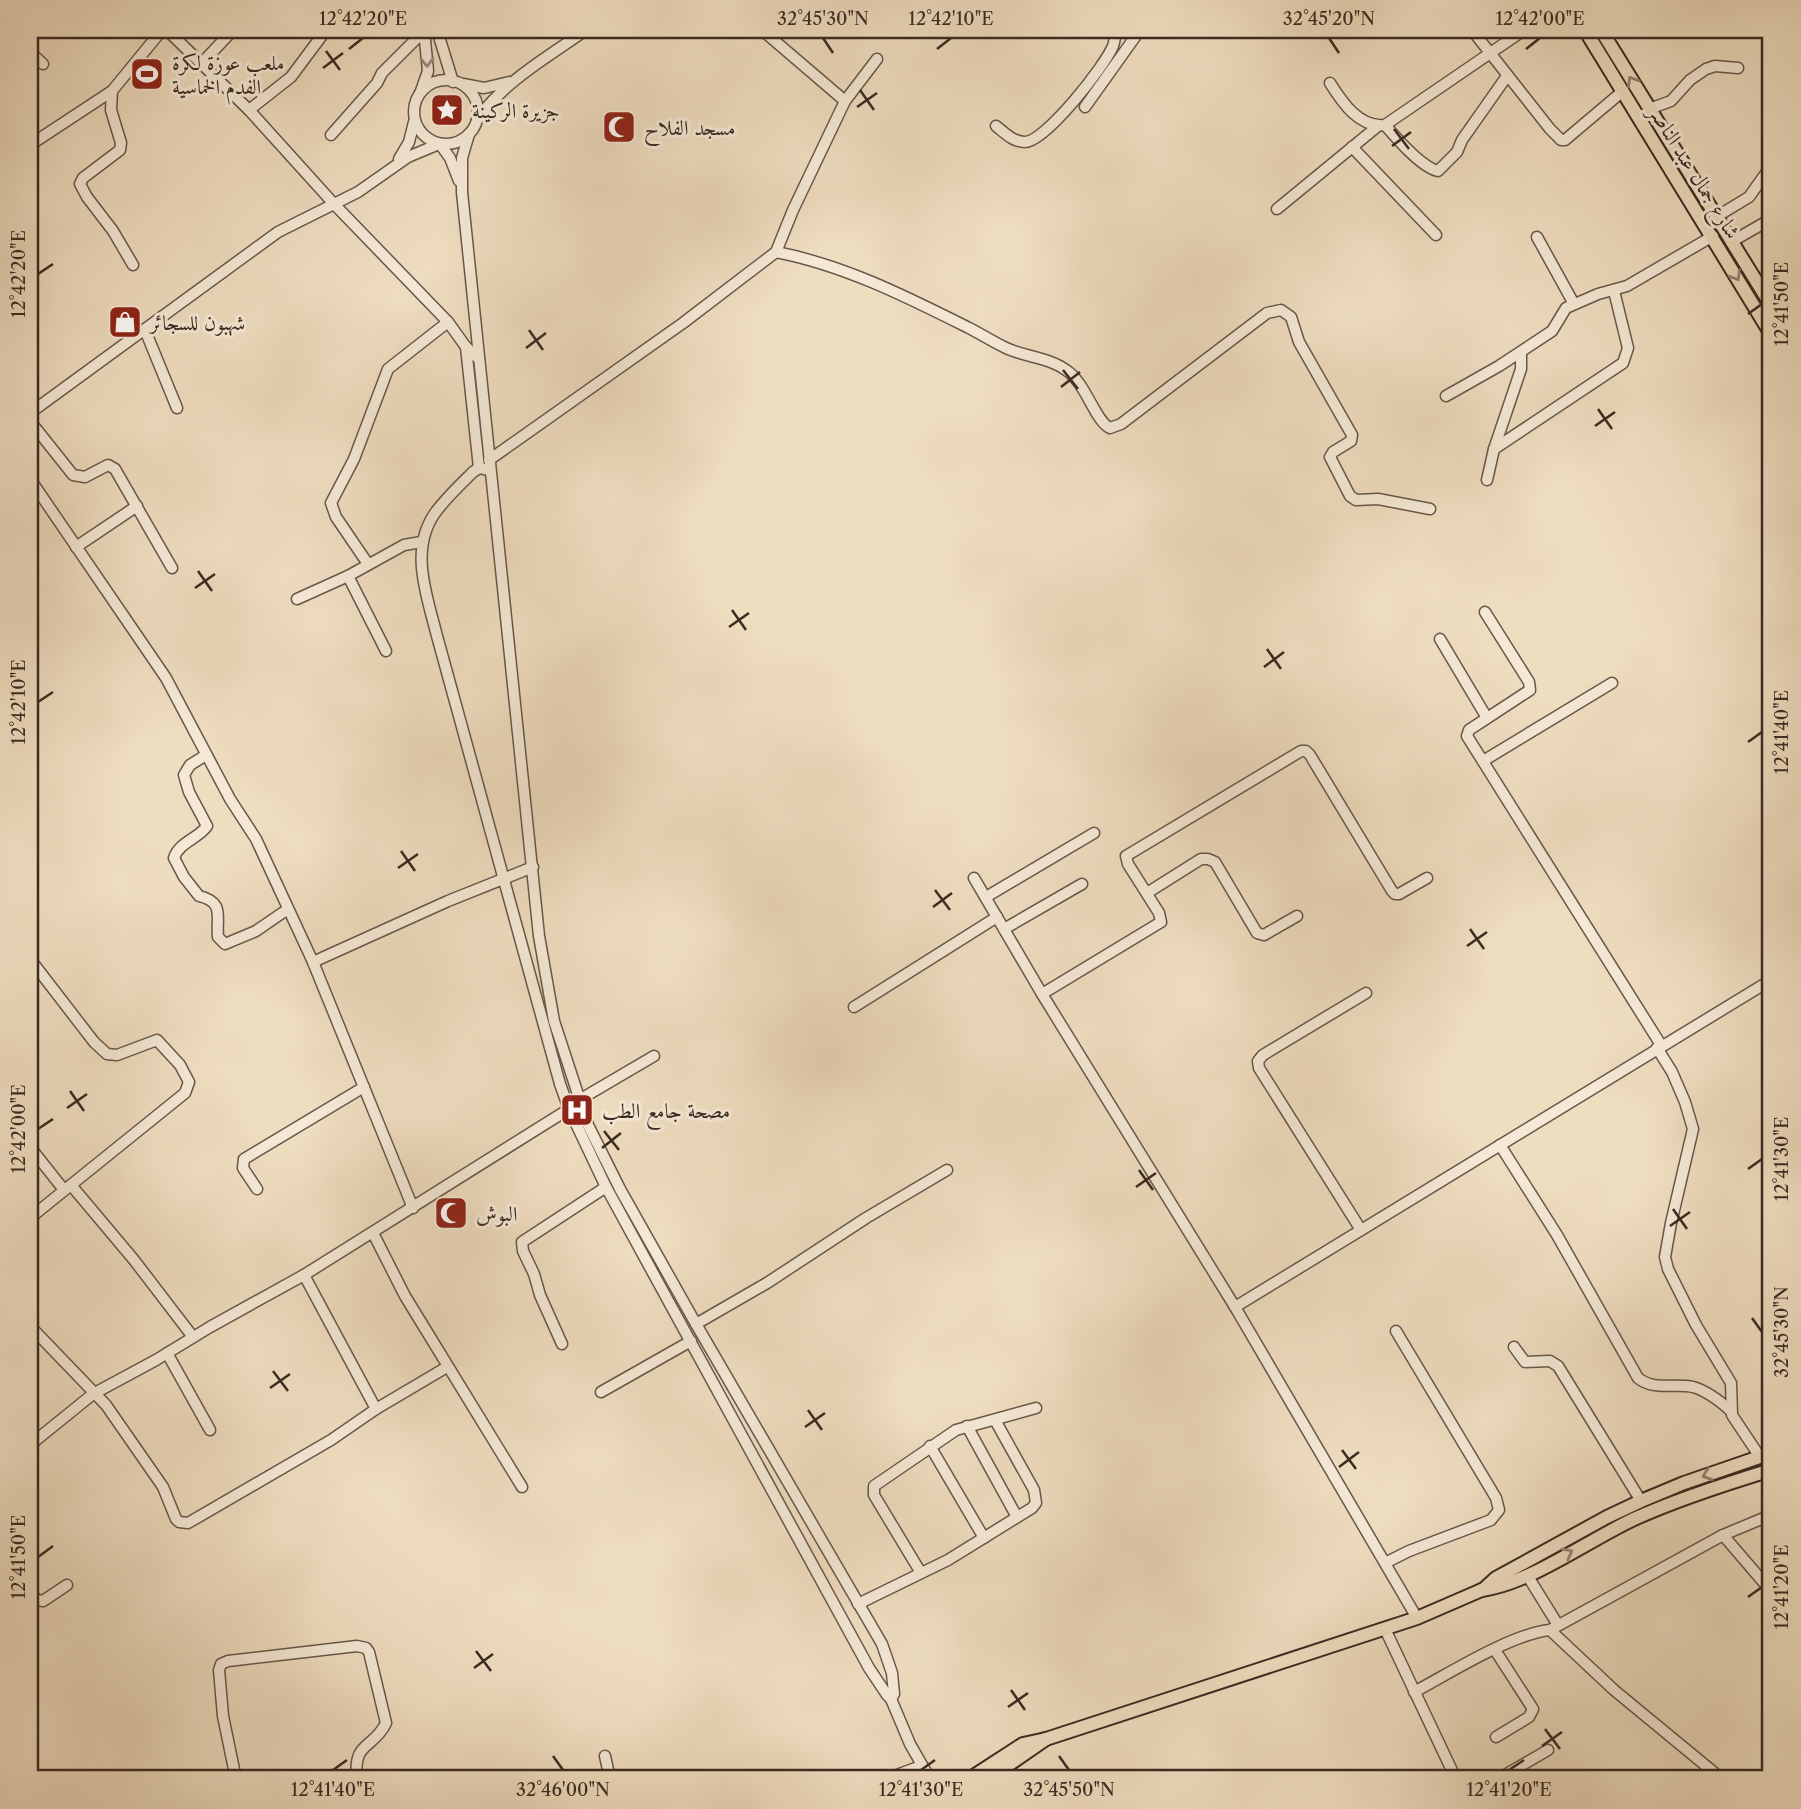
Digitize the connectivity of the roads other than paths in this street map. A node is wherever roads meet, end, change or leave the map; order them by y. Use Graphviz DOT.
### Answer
graph roads {
  1 [pos="164,30"];
  2 [pos="233,30"];
  3 [pos="326,30"];
  4 [pos="424,30"];
  5 [pos="437,30"];
  6 [pos="586,30"];
  7 [pos="762,30"];
  8 [pos="1116,30"];
  9 [pos="1140,30"];
  10 [pos="1472,30"];
  11 [pos="1524,30"];
  12 [pos="1586,30"];
  13 [pos="1601,30"];
  14 [pos="30,51"];
  15 [pos="1489,52"];
  16 [pos="877,59"];
  17 [pos="202,63"];
  18 [pos="43,64"];
  19 [pos="1738,68"];
  20 [pos="1507,76"];
  21 [pos="519,78"];
  22 [pos="457,83"];
  23 [pos="1329,83"];
  24 [pos="113,90"];
  25 [pos="1623,90"];
  26 [pos="420,92"];
  27 [pos="845,101"];
  28 [pos="1085,107"];
  29 [pos="1649,109"];
  30 [pos="249,110"];
  31 [pos="415,120"];
  32 [pos="477,121"];
  33 [pos="996,126"];
  34 [pos="1381,126"];
  35 [pos="469,134"];
  36 [pos="331,135"];
  37 [pos="439,144"];
  38 [pos="30,145"];
  39 [pos="1352,147"];
  40 [pos="1771,166"];
  41 [pos="392,167"];
  42 [pos="462,192"];
  43 [pos="334,204"];
  44 [pos="1277,209"];
  45 [pos="1716,217"];
  46 [pos="1771,219"];
  47 [pos="1436,235"];
  48 [pos="1713,236"];
  49 [pos="1536,237"];
  50 [pos="1731,242"];
  51 [pos="776,251"];
  52 [pos="133,265"];
  53 [pos="1614,291"];
  54 [pos="1574,304"];
  55 [pos="1771,305"];
  56 [pos="448,322"];
  57 [pos="145,330"];
  58 [pos="1771,334"];
  59 [pos="466,347"];
  60 [pos="1521,352"];
  61 [pos="478,359"];
  62 [pos="1446,397"];
  63 [pos="177,408"];
  64 [pos="30,412"];
  65 [pos="30,421"];
  66 [pos="1494,449"];
  67 [pos="486,466"];
  68 [pos="30,479"];
  69 [pos="1487,480"];
  70 [pos="137,506"];
  71 [pos="1430,509"];
  72 [pos="421,542"];
  73 [pos="76,547"];
  74 [pos="368,565"];
  75 [pos="172,568"];
  76 [pos="348,576"];
  77 [pos="297,599"];
  78 [pos="1485,612"];
  79 [pos="1440,639"];
  80 [pos="386,650"];
  81 [pos="1612,682"];
  82 [pos="1488,718"];
  83 [pos="206,755"];
  84 [pos="1483,761"];
  85 [pos="1094,833"];
  86 [pos="533,867"];
  87 [pos="974,877"];
  88 [pos="1427,878"];
  89 [pos="504,879"];
  90 [pos="1082,884"];
  91 [pos="1147,893"];
  92 [pos="986,897"];
  93 [pos="288,909"];
  94 [pos="1297,916"];
  95 [pos="997,917"];
  96 [pos="1004,929"];
  97 [pos="30,959"];
  98 [pos="313,962"];
  99 [pos="544,969"];
  100 [pos="529,974"];
  101 [pos="1771,980"];
  102 [pos="1366,993"];
  103 [pos="1042,994"];
  104 [pos="854,1007"];
  105 [pos="1659,1046"];
  106 [pos="654,1056"];
  107 [pos="364,1087"];
  108 [pos="579,1100"];
  109 [pos="569,1109"];
  110 [pos="1500,1144"];
  111 [pos="30,1147"];
  112 [pos="947,1170"];
  113 [pos="606,1186"];
  114 [pos="68,1187"];
  115 [pos="257,1189"];
  116 [pos="413,1208"];
  117 [pos="30,1218"];
  118 [pos="1361,1230"];
  119 [pos="373,1233"];
  120 [pos="304,1275"];
  121 [pos="1235,1307"];
  122 [pos="696,1324"];
  123 [pos="30,1326"];
  124 [pos="1396,1331"];
  125 [pos="193,1337"];
  126 [pos="691,1341"];
  127 [pos="562,1344"];
  128 [pos="1514,1347"];
  129 [pos="167,1353"];
  130 [pos="447,1367"];
  131 [pos="601,1392"];
  132 [pos="93,1394"];
  133 [pos="1036,1408"];
  134 [pos="376,1409"];
  135 [pos="1731,1411"];
  136 [pos="995,1420"];
  137 [pos="967,1426"];
  138 [pos="210,1430"];
  139 [pos="30,1445"];
  140 [pos="930,1446"];
  141 [pos="1766,1455"];
  142 [pos="777,1465"];
  143 [pos="1771,1469"];
  144 [pos="764,1474"];
  145 [pos="522,1487"];
  146 [pos="1641,1502"];
  147 [pos="1771,1515"];
  148 [pos="1017,1517"];
  149 [pos="1723,1535"];
  150 [pos="984,1538"];
  151 [pos="1385,1563"];
  152 [pos="921,1573"];
  153 [pos="1527,1575"];
  154 [pos="67,1585"];
  155 [pos="1484,1589"];
  156 [pos="1771,1591"];
  157 [pos="30,1592"];
  158 [pos="858,1604"];
  159 [pos="1415,1615"];
  160 [pos="1554,1628"];
  161 [pos="1385,1629"];
  162 [pos="1495,1650"];
  163 [pos="1414,1692"];
  164 [pos="891,1699"];
  165 [pos="1496,1737"];
  166 [pos="1046,1740"];
  167 [pos="1548,1750"];
  168 [pos="605,1756"];
  169 [pos="921,1766"];
  170 [pos="236,1779"];
  171 [pos="357,1779"];
  172 [pos="610,1779"];
  173 [pos="886,1779"];
  174 [pos="930,1779"];
  175 [pos="969,1779"];
  176 [pos="988,1779"];
  177 [pos="1456,1779"];
  178 [pos="1498,1779"];
  179 [pos="1722,1779"];
  1 -- 17 [label="street"];
  1 -- 24 [label="street"];
  2 -- 17 [label="street"];
  3 -- 30 [label="street"];
  4 -- 26 [label="street, one-way"];
  4 -- 36 [label="street"];
  5 -- 22 [label="street"];
  6 -- 21 [label="street"];
  7 -- 27 [label="street"];
  8 -- 33 [label="street"];
  9 -- 28 [label="street"];
  10 -- 15 [label="street"];
  11 -- 15 [label="street"];
  12 -- 25 [label="main road, شارع جمال عبد الناصر"];
  29 -- 13 [label="main road, شارع جمال عبد الناصر, one-way"];
  14 -- 18 [label="street"];
  15 -- 20 [label="street"];
  15 -- 34 [label="street"];
  16 -- 27 [label="street"];
  17 -- 30 [label="street"];
  19 -- 29 [label="street"];
  20 -- 25 [label="street"];
  20 -- 34 [label="street"];
  21 -- 22 [label="street"];
  21 -- 32 [label="street"];
  22 -- 26 [label="street"];
  22 -- 32 [label="street"];
  23 -- 34 [label="street"];
  24 -- 38 [label="street"];
  24 -- 52 [label="street"];
  25 -- 48 [label="main road, شارع جمال عبد الناصر"];
  26 -- 31 [label="street"];
  27 -- 51 [label="street"];
  29 -- 45 [label="main road, شارع جمال عبد الناصر"];
  30 -- 43 [label="street"];
  31 -- 37 [label="street"];
  31 -- 41 [label="street"];
  32 -- 35 [label="street"];
  34 -- 39 [label="street"];
  35 -- 37 [label="street"];
  35 -- 42 [label="street"];
  37 -- 41 [label="street"];
  37 -- 42 [label="street"];
  39 -- 44 [label="street"];
  39 -- 47 [label="street"];
  40 -- 45 [label="street"];
  41 -- 43 [label="street"];
  42 -- 61 [label="street"];
  43 -- 56 [label="street"];
  43 -- 57 [label="street"];
  45 -- 50 [label="main road, شارع جمال عبد الناصر"];
  46 -- 50 [label="street"];
  48 -- 53 [label="street"];
  48 -- 58 [label="main road, شارع جمال عبد الناصر, one-way"];
  49 -- 54 [label="street"];
  50 -- 55 [label="main road, شارع جمال عبد الناصر"];
  51 -- 67 [label="street"];
  51 -- 71 [label="street"];
  53 -- 54 [label="street"];
  53 -- 66 [label="street"];
  54 -- 60 [label="street"];
  56 -- 59 [label="street"];
  56 -- 74 [label="street"];
  57 -- 63 [label="street"];
  57 -- 64 [label="street"];
  59 -- 61 [label="street"];
  59 -- 67 [label="street"];
  60 -- 62 [label="street"];
  60 -- 66 [label="street"];
  61 -- 67 [label="street"];
  65 -- 70 [label="street"];
  66 -- 69 [label="street"];
  67 -- 72 [label="street"];
  67 -- 86 [label="street"];
  68 -- 73 [label="street"];
  70 -- 73 [label="street"];
  70 -- 75 [label="street"];
  72 -- 74 [label="street"];
  72 -- 89 [label="street"];
  73 -- 83 [label="street"];
  74 -- 76 [label="street"];
  76 -- 77 [label="street"];
  76 -- 80 [label="street"];
  78 -- 82 [label="street"];
  79 -- 82 [label="street"];
  81 -- 84 [label="street"];
  82 -- 84 [label="street"];
  83 -- 93 [label="street"];
  83 -- 93 [label="street"];
  84 -- 105 [label="street"];
  85 -- 92 [label="street"];
  86 -- 89 [label="street"];
  86 -- 99 [label="street"];
  87 -- 92 [label="street"];
  88 -- 91 [label="street"];
  89 -- 98 [label="street"];
  89 -- 100 [label="street"];
  90 -- 96 [label="street"];
  91 -- 94 [label="street"];
  91 -- 103 [label="street"];
  92 -- 95 [label="street"];
  93 -- 98 [label="street"];
  95 -- 96 [label="street"];
  95 -- 104 [label="street"];
  96 -- 103 [label="street"];
  97 -- 114 [label="street"];
  98 -- 107 [label="street"];
  99 -- 100 [label="street"];
  99 -- 108 [label="street"];
  100 -- 109 [label="street"];
  101 -- 105 [label="street"];
  102 -- 118 [label="street"];
  103 -- 121 [label="street"];
  105 -- 110 [label="street"];
  105 -- 135 [label="street"];
  106 -- 108 [label="street"];
  107 -- 115 [label="street"];
  107 -- 116 [label="street"];
  108 -- 122 [label="street"];
  109 -- 113 [label="street"];
  109 -- 116 [label="street"];
  110 -- 118 [label="street"];
  110 -- 135 [label="street"];
  111 -- 114 [label="street"];
  112 -- 122 [label="street"];
  113 -- 126 [label="street"];
  113 -- 127 [label="street"];
  114 -- 117 [label="street"];
  114 -- 125 [label="street"];
  116 -- 119 [label="street"];
  118 -- 121 [label="street"];
  119 -- 120 [label="street"];
  119 -- 130 [label="street"];
  120 -- 125 [label="street"];
  120 -- 134 [label="street"];
  121 -- 151 [label="street"];
  122 -- 142 [label="street"];
  123 -- 132 [label="street"];
  124 -- 151 [label="street"];
  125 -- 129 [label="street"];
  126 -- 131 [label="street"];
  126 -- 144 [label="street"];
  128 -- 146 [label="street"];
  129 -- 132 [label="street"];
  129 -- 138 [label="street"];
  130 -- 134 [label="street"];
  130 -- 145 [label="street"];
  132 -- 134 [label="street"];
  132 -- 139 [label="street"];
  133 -- 136 [label="street"];
  135 -- 141 [label="street"];
  136 -- 137 [label="street"];
  136 -- 148 [label="street"];
  137 -- 140 [label="street"];
  137 -- 148 [label="street"];
  140 -- 150 [label="street"];
  140 -- 152 [label="street"];
  141 -- 146 [label="main road, one-way"];
  142 -- 144 [label="street"];
  142 -- 158 [label="street"];
  153 -- 143 [label="main road, one-way"];
  144 -- 164 [label="street"];
  146 -- 155 [label="main road"];
  147 -- 149 [label="street"];
  148 -- 150 [label="street"];
  149 -- 156 [label="street"];
  149 -- 160 [label="street"];
  150 -- 152 [label="street"];
  151 -- 159 [label="street"];
  152 -- 158 [label="street"];
  153 -- 155 [label="main road"];
  153 -- 160 [label="street"];
  154 -- 157 [label="street"];
  155 -- 159 [label="main road"];
  158 -- 164 [label="street"];
  159 -- 161 [label="main road"];
  159 -- 166 [label="main road"];
  160 -- 162 [label="street"];
  160 -- 179 [label="street"];
  161 -- 163 [label="street"];
  161 -- 166 [label="main road"];
  162 -- 163 [label="street"];
  162 -- 165 [label="street"];
  163 -- 177 [label="street"];
  164 -- 169 [label="street"];
  166 -- 175 [label="main road"];
  166 -- 176 [label="main road"];
  167 -- 178 [label="street"];
  168 -- 172 [label="street"];
  169 -- 173 [label="street"];
  169 -- 174 [label="street"];
  170 -- 171 [label="street"];
}
